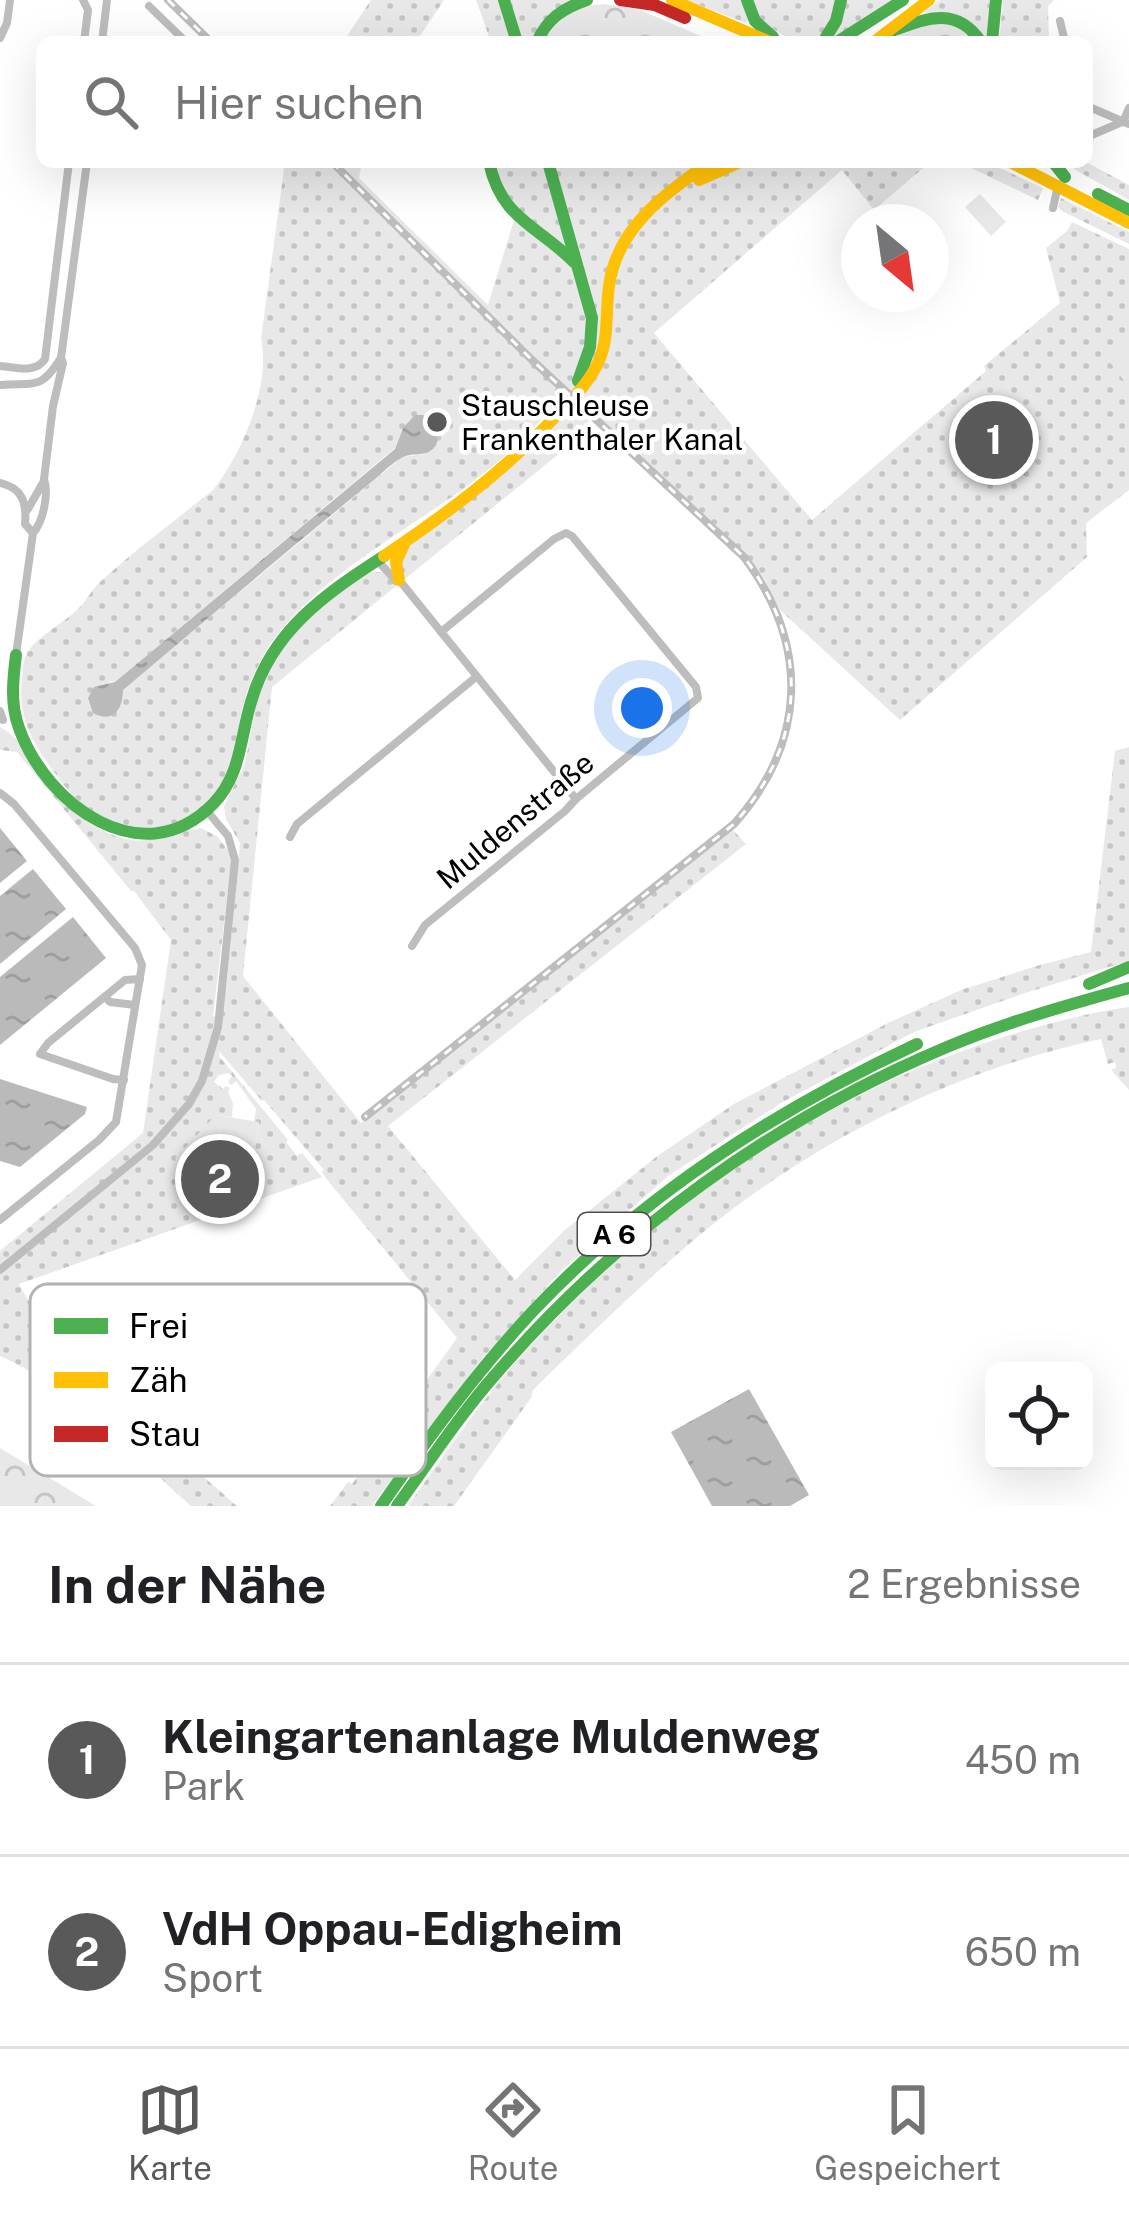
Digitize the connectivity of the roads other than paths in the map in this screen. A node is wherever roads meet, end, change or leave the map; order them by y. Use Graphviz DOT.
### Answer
graph roads {
  1 [pos="10,0"];
  2 [pos="83,0"];
  3 [pos="107,0"];
  4 [pos="504,0"];
  5 [pos="587,0"];
  6 [pos="620,0"];
  7 [pos="672,0"];
  8 [pos="747,0"];
  9 [pos="841,0"];
  10 [pos="907,0"];
  11 [pos="929,0"];
  12 [pos="996,0"];
  13 [pos="650,3"];
  14 [pos="149,6"];
  15 [pos="1060,21"];
  16 [pos="85,36"];
  17 [pos="103,36"];
  18 [pos="180,36"];
  19 [pos="515,36"];
  20 [pos="539,36"];
  21 [pos="727,36"];
  22 [pos="759,36"];
  23 [pos="769,36"];
  24 [pos="827,36"];
  25 [pos="847,36"];
  26 [pos="864,36"];
  27 [pos="883,36"];
  28 [pos="885,36"];
  29 [pos="977,36"];
  30 [pos="993,36"];
  31 [pos="1064,36"];
  32 [pos="0,38"];
  33 [pos="1129,108"];
  34 [pos="1093,109"];
  35 [pos="1126,123"];
  36 [pos="1093,135"];
  37 [pos="68,168"];
  38 [pos="86,168"];
  39 [pos="490,168"];
  40 [pos="550,168"];
  41 [pos="702,168"];
  42 [pos="728,168"];
  43 [pos="1062,175"];
  44 [pos="656,203"];
  45 [pos="1052,208"];
  46 [pos="1129,210"];
  47 [pos="1129,224"];
  48 [pos="579,268"];
  49 [pos="62,358"];
  50 [pos="0,366"];
  51 [pos="0,385"];
  52 [pos="580,385"];
  53 [pos="44,479"];
  54 [pos="0,483"];
  55 [pos="26,512"];
  56 [pos="33,533"];
  57 [pos="405,542"];
  58 [pos="380,558"];
  59 [pos="401,582"];
  60 [pos="441,632"];
  61 [pos="16,655"];
  62 [pos="476,677"];
  63 [pos="5,718"];
  64 [pos="0,793"];
  65 [pos="576,799"];
  66 [pos="207,811"];
  67 [pos="290,837"];
  68 [pos="412,946"];
  69 [pos="1129,971"];
  70 [pos="140,979"];
  71 [pos="1090,984"];
  72 [pos="1129,988"];
  73 [pos="105,998"];
  74 [pos="1129,998"];
  75 [pos="135,1005"];
  76 [pos="1033,1014"];
  77 [pos="917,1044"];
  78 [pos="124,1080"];
  79 [pos="0,1220"];
  80 [pos="0,1270"];
  81 [pos="426,1444"];
  82 [pos="426,1468"];
  83 [pos="403,1476"];
  84 [pos="420,1476"];
  85 [pos="381,1506"];
  86 [pos="397,1506"];
  1 -- 32 [label="street"];
  2 -- 16 [label="street"];
  3 -- 17 [label="street"];
  4 -- 19 [label="main road"];
  5 -- 20 [label="main road"];
  6 -- 13 [label="main road"];
  7 -- 22 [label="main road"];
  8 -- 23 [label="main road"];
  9 -- 24 [label="main road"];
  10 -- 25 [label="main road"];
  10 -- 26 [label="main road"];
  11 -- 27 [label="main road"];
  12 -- 30 [label="main road"];
  13 -- 21 [label="main road"];
  14 -- 18 [label="street"];
  15 -- 31 [label="street"];
  28 -- 29 [label="main road"];
  33 -- 35 [label="street"];
  34 -- 35 [label="street"];
  35 -- 36 [label="street"];
  37 -- 50 [label="street"];
  38 -- 49 [label="street"];
  39 -- 48 [label="main road"];
  40 -- 48 [label="main road"];
  41 -- 44 [label="main road"];
  42 -- 44 [label="main road"];
  43 -- 45 [label="street"];
  43 -- 46 [label="main road"];
  43 -- 47 [label="main road"];
  44 -- 52 [label="main road"];
  48 -- 52 [label="main road"];
  49 -- 51 [label="street"];
  49 -- 53 [label="street"];
  52 -- 57 [label="main road"];
  53 -- 55 [label="street"];
  53 -- 56 [label="street"];
  54 -- 55 [label="street"];
  55 -- 56 [label="street"];
  56 -- 61 [label="street"];
  57 -- 58 [label="main road"];
  57 -- 59 [label="main road"];
  58 -- 59 [label="street"];
  58 -- 66 [label="main road"];
  59 -- 60 [label="street"];
  60 -- 62 [label="street"];
  60 -- 65 [label="street, Muldenstraße"];
  61 -- 63 [label="main road"];
  62 -- 65 [label="street"];
  62 -- 67 [label="street"];
  63 -- 66 [label="main road"];
  64 -- 70 [label="street"];
  65 -- 68 [label="street, Muldenstraße"];
  66 -- 80 [label="street"];
  69 -- 71 [label="main road"];
  70 -- 73 [label="street"];
  70 -- 75 [label="street"];
  72 -- 76 [label="main road, A 6"];
  73 -- 75 [label="street"];
  73 -- 78 [label="street"];
  74 -- 76 [label="main road"];
  75 -- 78 [label="street"];
  76 -- 82 [label="main road, A 6"];
  77 -- 81 [label="main road, A 6"];
  78 -- 79 [label="street"];
  83 -- 85 [label="main road, A 6"];
  84 -- 86 [label="main road, A 6"];
}
